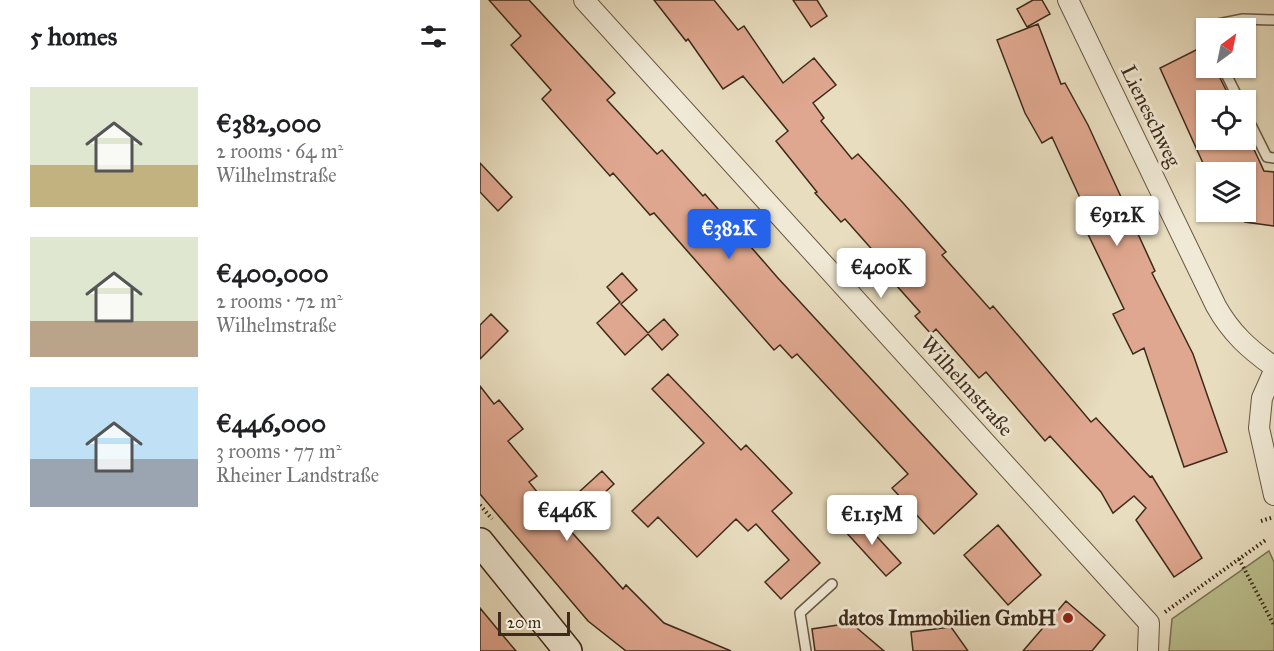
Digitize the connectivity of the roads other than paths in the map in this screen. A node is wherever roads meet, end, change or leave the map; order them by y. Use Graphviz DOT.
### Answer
graph roads {
  1 [pos="584,0"];
  2 [pos="1068,0"];
  3 [pos="1256,19"];
  4 [pos="1274,20"];
  5 [pos="1256,136"];
  6 [pos="1274,158"];
  7 [pos="1274,369"];
  8 [pos="1274,495"];
  9 [pos="480,542"];
  10 [pos="832,585"];
  11 [pos="568,651"];
  12 [pos="806,651"];
  13 [pos="1148,651"];
  1 -- 13 [label="street, Wilhelmstraße"];
  2 -- 7 [label="street, Lieneschweg"];
  3 -- 4 [label="lane"];
  5 -- 6 [label="lane"];
  7 -- 8 [label="street, Lieneschweg"];
  9 -- 11 [label="street"];
  10 -- 12 [label="lane"];
}
